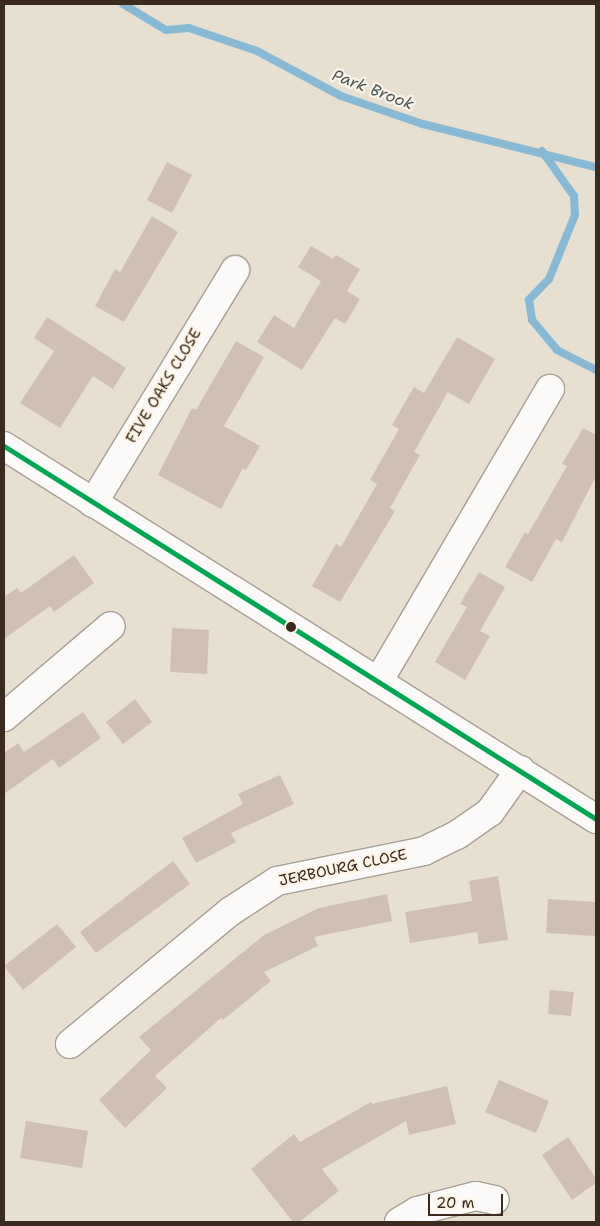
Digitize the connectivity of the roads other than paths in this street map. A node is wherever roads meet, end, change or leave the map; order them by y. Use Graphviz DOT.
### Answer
graph roads {
  1 [pos="235,270"];
  2 [pos="550,389"];
  3 [pos="4,446"];
  4 [pos="93,502"];
  5 [pos="111,626"];
  6 [pos="378,682"];
  7 [pos="4,717"];
  8 [pos="520,770"];
  9 [pos="596,818"];
  10 [pos="70,1044"];
  11 [pos="495,1200"];
  12 [pos="399,1222"];
  1 -- 4 [label="street, FIVE OAKS CLOSE"];
  2 -- 6 [label="street"];
  3 -- 4 [label="street"];
  4 -- 6 [label="street"];
  5 -- 7 [label="street"];
  6 -- 8 [label="street"];
  8 -- 9 [label="street"];
  8 -- 10 [label="street, JERBOURG CLOSE"];
  11 -- 12 [label="street"];
}
